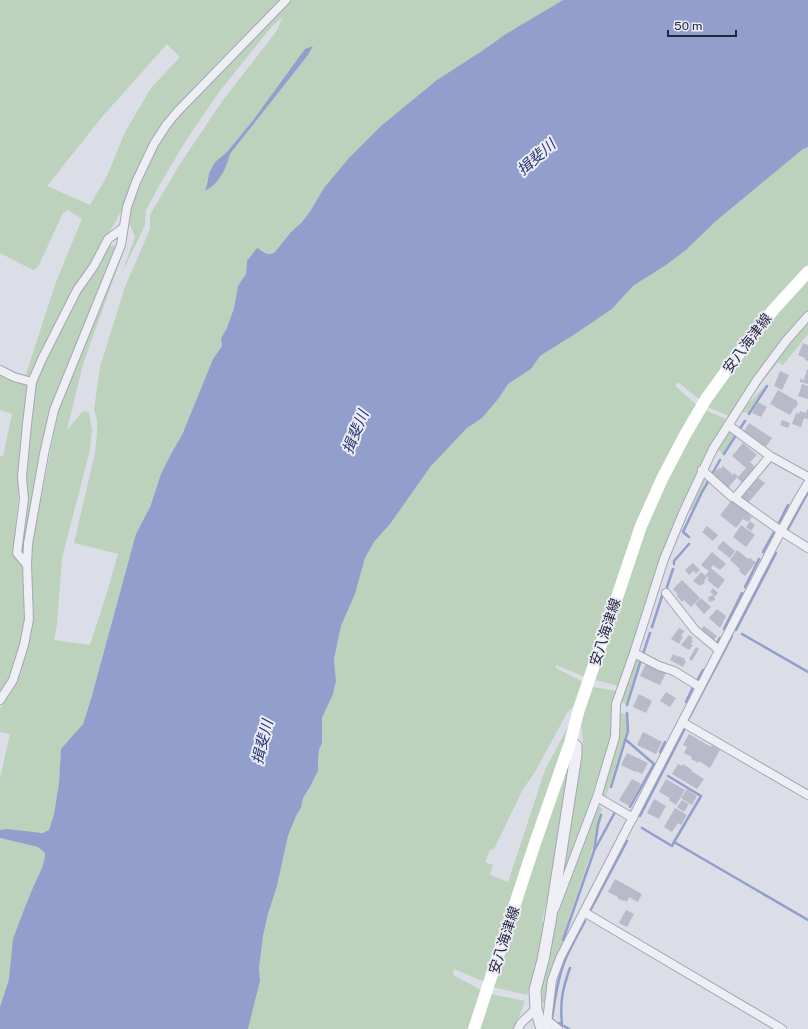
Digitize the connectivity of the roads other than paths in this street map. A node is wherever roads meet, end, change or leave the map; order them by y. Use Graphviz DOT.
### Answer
graph roads {
  1 [pos="286,0"];
  2 [pos="123,228"];
  3 [pos="808,272"];
  4 [pos="808,316"];
  5 [pos="0,370"];
  6 [pos="32,382"];
  7 [pos="728,425"];
  8 [pos="770,456"];
  9 [pos="702,470"];
  10 [pos="808,477"];
  11 [pos="808,483"];
  12 [pos="735,498"];
  13 [pos="781,531"];
  14 [pos="808,548"];
  15 [pos="27,565"];
  16 [pos="666,593"];
  17 [pos="719,650"];
  18 [pos="634,653"];
  19 [pos="700,687"];
  20 [pos="0,700"];
  21 [pos="682,722"];
  22 [pos="570,743"];
  23 [pos="808,795"];
  24 [pos="597,797"];
  25 [pos="633,818"];
  26 [pos="584,912"];
  27 [pos="550,922"];
  28 [pos="536,1009"];
  29 [pos="546,1026"];
  30 [pos="474,1029"];
  31 [pos="518,1029"];
  32 [pos="558,1029"];
  33 [pos="782,1029"];
  1 -- 2 [label="street"];
  2 -- 6 [label="street"];
  2 -- 15 [label="street"];
  3 -- 22 [label="main road, 安八海津線"];
  4 -- 7 [label="street"];
  5 -- 6 [label="street"];
  6 -- 15 [label="street"];
  7 -- 8 [label="street"];
  7 -- 9 [label="street"];
  8 -- 10 [label="street"];
  8 -- 12 [label="street"];
  9 -- 12 [label="street"];
  9 -- 18 [label="street"];
  11 -- 13 [label="street"];
  12 -- 13 [label="street"];
  13 -- 14 [label="street"];
  13 -- 17 [label="street"];
  15 -- 20 [label="street"];
  16 -- 17 [label="street"];
  17 -- 19 [label="street"];
  18 -- 19 [label="street"];
  18 -- 24 [label="street"];
  19 -- 21 [label="street"];
  21 -- 23 [label="street"];
  21 -- 25 [label="street"];
  22 -- 27 [label="street"];
  22 -- 30 [label="main road, 安八海津線"];
  24 -- 25 [label="street"];
  24 -- 27 [label="street"];
  25 -- 26 [label="street"];
  26 -- 29 [label="street"];
  26 -- 33 [label="street"];
  27 -- 28 [label="street"];
  28 -- 29 [label="street"];
  28 -- 31 [label="street"];
  29 -- 32 [label="street"];
}
